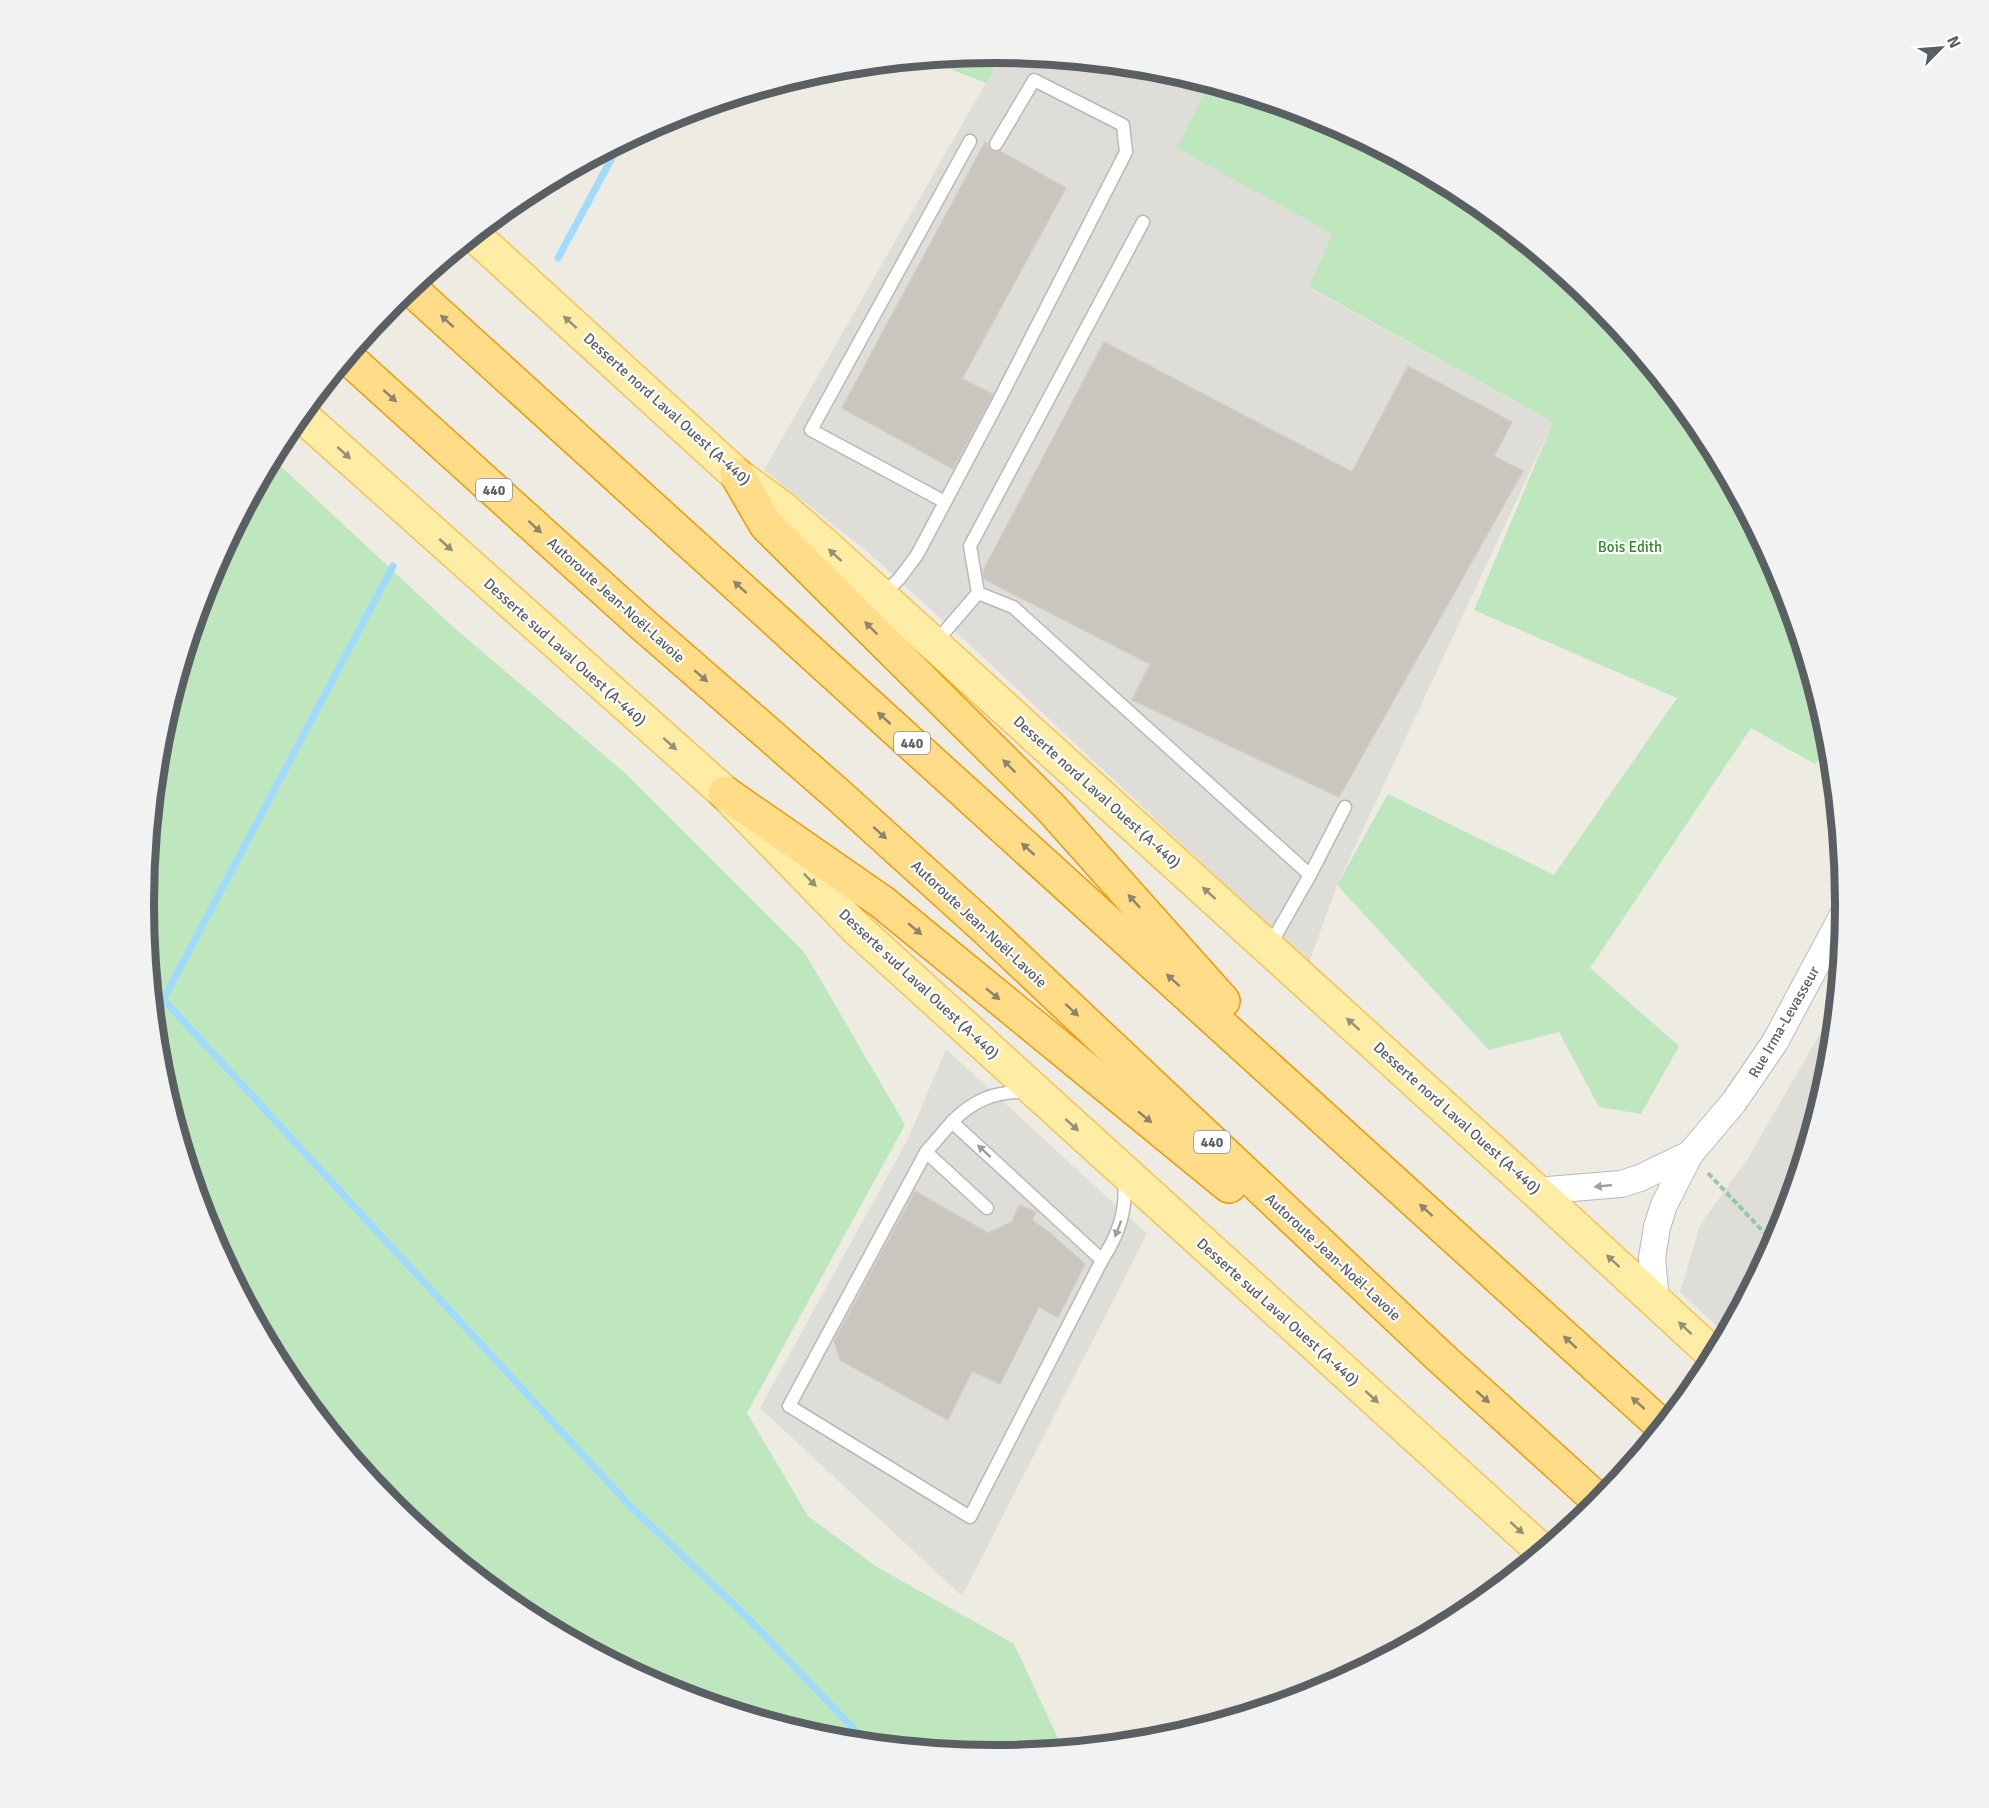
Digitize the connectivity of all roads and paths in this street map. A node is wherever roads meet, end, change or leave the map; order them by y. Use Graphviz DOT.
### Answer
graph roads {
  1 [pos="970,141"];
  2 [pos="996,144"];
  3 [pos="1143,222"];
  4 [pos="479,240"];
  5 [pos="416,294"];
  6 [pos="352,361"];
  7 [pos="307,420"];
  8 [pos="737,475"];
  9 [pos="945,502"];
  10 [pos="978,593"];
  11 [pos="881,596"];
  12 [pos="934,644"];
  13 [pos="725,793"];
  14 [pos="1345,807"];
  15 [pos="1310,874"];
  16 [pos="1835,931"];
  17 [pos="1269,948"];
  18 [pos="1036,1092"];
  19 [pos="952,1122"];
  20 [pos="1340,1132"];
  21 [pos="926,1152"];
  22 [pos="1690,1154"];
  23 [pos="1124,1172"];
  24 [pos="1708,1173"];
  25 [pos="1536,1191"];
  26 [pos="987,1209"];
  27 [pos="1767,1235"];
  28 [pos="1102,1260"];
  29 [pos="1656,1301"];
  30 [pos="1708,1349"];
  31 [pos="1440,1357"];
  32 [pos="1657,1422"];
  33 [pos="1593,1495"];
  34 [pos="1537,1546"];
  1 -- 9 [label="lane"];
  2 -- 9 [label="lane"];
  3 -- 10 [label="lane"];
  8 -- 4 [label="main road, Desserte nord Laval Ouest (A-440), one-way"];
  20 -- 5 [label="highway, 440, one-way"];
  6 -- 31 [label="highway, Autoroute Jean-Noël-Lavoie / 440, one-way"];
  7 -- 13 [label="main road, Desserte sud Laval Ouest (A-440), one-way"];
  11 -- 8 [label="main road, Desserte nord Laval Ouest (A-440), one-way"];
  20 -- 8 [label="highway, one-way"];
  9 -- 11 [label="lane"];
  10 -- 12 [label="lane"];
  10 -- 15 [label="lane"];
  11 -- 12 [label="main road, Desserte nord Laval Ouest (A-440)"];
  17 -- 12 [label="main road, Desserte nord Laval Ouest (A-440), one-way"];
  13 -- 18 [label="main road, Desserte sud Laval Ouest (A-440), one-way"];
  13 -- 31 [label="highway, one-way"];
  14 -- 15 [label="lane"];
  15 -- 17 [label="lane"];
  16 -- 22 [label="street, Rue Irma-Levasseur"];
  25 -- 17 [label="main road, Desserte nord Laval Ouest (A-440), one-way"];
  18 -- 19 [label="lane"];
  18 -- 23 [label="main road, Desserte sud Laval Ouest (A-440), one-way"];
  19 -- 21 [label="lane"];
  28 -- 19 [label="lane, one-way"];
  32 -- 20 [label="highway, 440, one-way"];
  21 -- 26 [label="lane"];
  21 -- 28 [label="lane"];
  22 -- 25 [label="street, Rue Irma-Levasseur, one-way"];
  22 -- 29 [label="street, Rue Irma-Levasseur"];
  23 -- 28 [label="lane, one-way"];
  23 -- 34 [label="main road, Desserte sud Laval Ouest (A-440), one-way"];
  24 -- 27 [label="path"];
  29 -- 25 [label="main road, Desserte nord Laval Ouest (A-440), one-way"];
  30 -- 29 [label="main road, Desserte nord Laval Ouest (A-440), one-way"];
  31 -- 33 [label="highway, Autoroute Jean-Noël-Lavoie / 440, one-way"];
}
